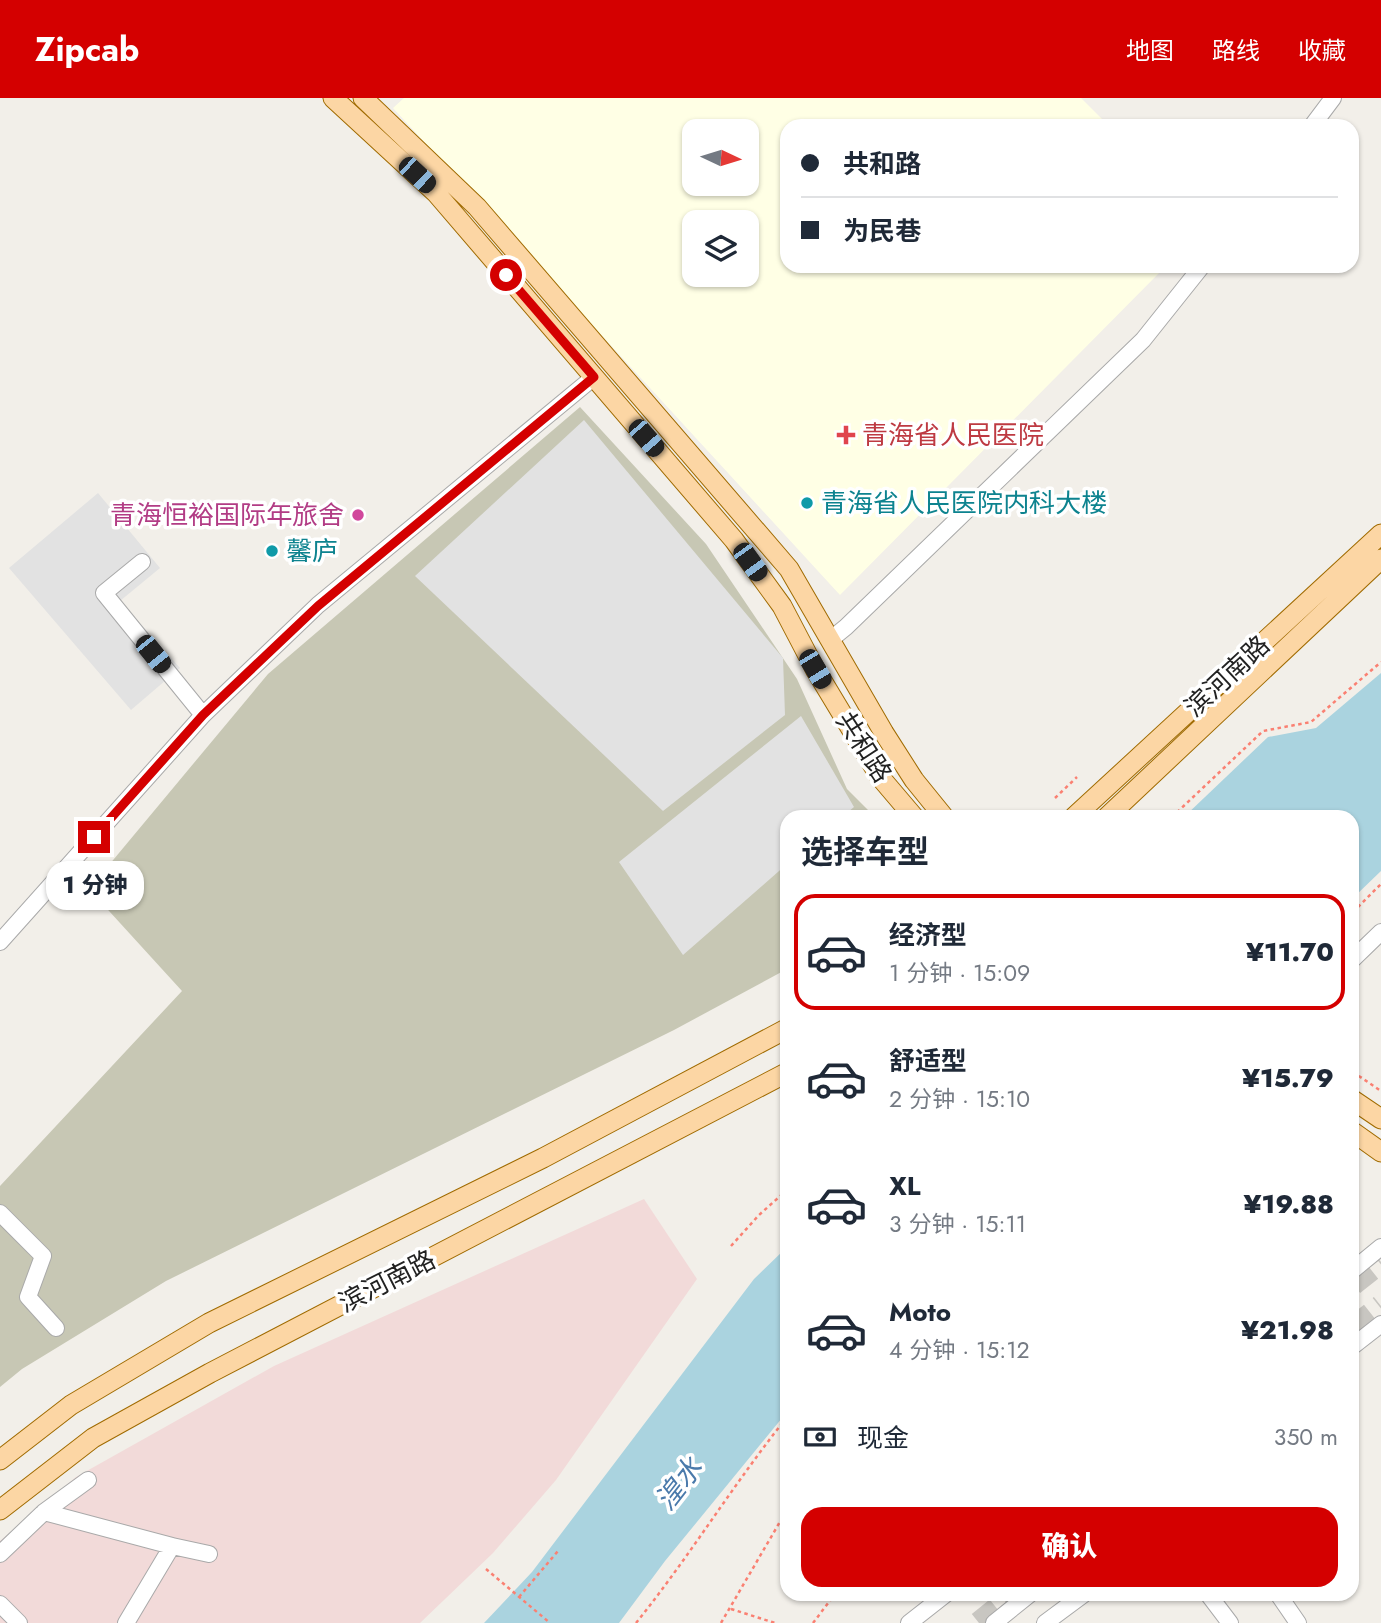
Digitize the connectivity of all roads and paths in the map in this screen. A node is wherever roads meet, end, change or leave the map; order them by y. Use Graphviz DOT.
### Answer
graph roads {
  1 [pos="332,98"];
  2 [pos="363,98"];
  3 [pos="1333,98"];
  4 [pos="1317,119"];
  5 [pos="1196,273"];
  6 [pos="594,377"];
  7 [pos="1381,534"];
  8 [pos="1381,559"];
  9 [pos="142,562"];
  10 [pos="830,640"];
  11 [pos="1381,662"];
  12 [pos="203,715"];
  13 [pos="1077,777"];
  14 [pos="1055,799"];
  15 [pos="908,810"];
  16 [pos="939,810"];
  17 [pos="1082,810"];
  18 [pos="1114,810"];
  19 [pos="1179,810"];
  20 [pos="1381,884"];
  21 [pos="1359,906"];
  22 [pos="1381,932"];
  23 [pos="1,938"];
  24 [pos="1359,953"];
  25 [pos="780,1032"];
  26 [pos="780,1076"];
  27 [pos="1359,1076"];
  28 [pos="1381,1091"];
  29 [pos="1359,1104"];
  30 [pos="1381,1119"];
  31 [pos="1359,1136"];
  32 [pos="1381,1152"];
  33 [pos="780,1196"];
  34 [pos="0,1213"];
  35 [pos="731,1246"];
  36 [pos="1381,1247"];
  37 [pos="1359,1265"];
  38 [pos="1381,1324"];
  39 [pos="56,1328"];
  40 [pos="1359,1341"];
  41 [pos="780,1426"];
  42 [pos="0,1461"];
  43 [pos="88,1480"];
  44 [pos="0,1510"];
  45 [pos="44,1513"];
  46 [pos="780,1522"];
  47 [pos="172,1546"];
  48 [pos="558,1551"];
  49 [pos="0,1554"];
  50 [pos="209,1554"];
  51 [pos="486,1569"];
  52 [pos="519,1597"];
  53 [pos="830,1601"];
  54 [pos="937,1601"];
  55 [pos="1021,1601"];
  56 [pos="1075,1601"];
  57 [pos="1213,1601"];
  58 [pos="1283,1601"];
  59 [pos="0,1604"];
  60 [pos="731,1609"];
  61 [pos="19,1623"];
  62 [pos="126,1623"];
  63 [pos="550,1623"];
  64 [pos="636,1623"];
  65 [pos="721,1623"];
  66 [pos="775,1623"];
  67 [pos="813,1623"];
  68 [pos="909,1623"];
  69 [pos="994,1623"];
  70 [pos="1045,1623"];
  71 [pos="1230,1623"];
  72 [pos="1298,1623"];
  1 -- 6 [label="main road, 共和路"];
  2 -- 10 [label="main road, 共和路"];
  3 -- 4 [label="street"];
  5 -- 10 [label="street"];
  6 -- 12 [label="street"];
  6 -- 15 [label="main road, 共和路"];
  7 -- 17 [label="main road, 滨河南路"];
  8 -- 18 [label="main road"];
  9 -- 12 [label="street"];
  10 -- 16 [label="main road, 共和路"];
  11 -- 19 [label="path"];
  12 -- 23 [label="street"];
  13 -- 14 [label="path"];
  20 -- 21 [label="path"];
  22 -- 24 [label="street"];
  25 -- 42 [label="main road, 滨河南路"];
  26 -- 44 [label="main road, 滨河南路"];
  27 -- 28 [label="path"];
  29 -- 30 [label="main road"];
  31 -- 32 [label="main road"];
  33 -- 35 [label="path"];
  34 -- 39 [label="street"];
  36 -- 37 [label="street"];
  38 -- 40 [label="street"];
  41 -- 64 [label="path"];
  43 -- 45 [label="street"];
  45 -- 47 [label="street"];
  45 -- 49 [label="street"];
  46 -- 60 [label="path"];
  47 -- 50 [label="street"];
  47 -- 62 [label="street"];
  48 -- 52 [label="path"];
  51 -- 52 [label="path"];
  52 -- 63 [label="path"];
  53 -- 67 [label="path"];
  54 -- 68 [label="street"];
  55 -- 69 [label="street"];
  56 -- 70 [label="street"];
  57 -- 71 [label="street"];
  58 -- 72 [label="street"];
  59 -- 61 [label="street"];
  60 -- 65 [label="path"];
  60 -- 66 [label="path"];
}
